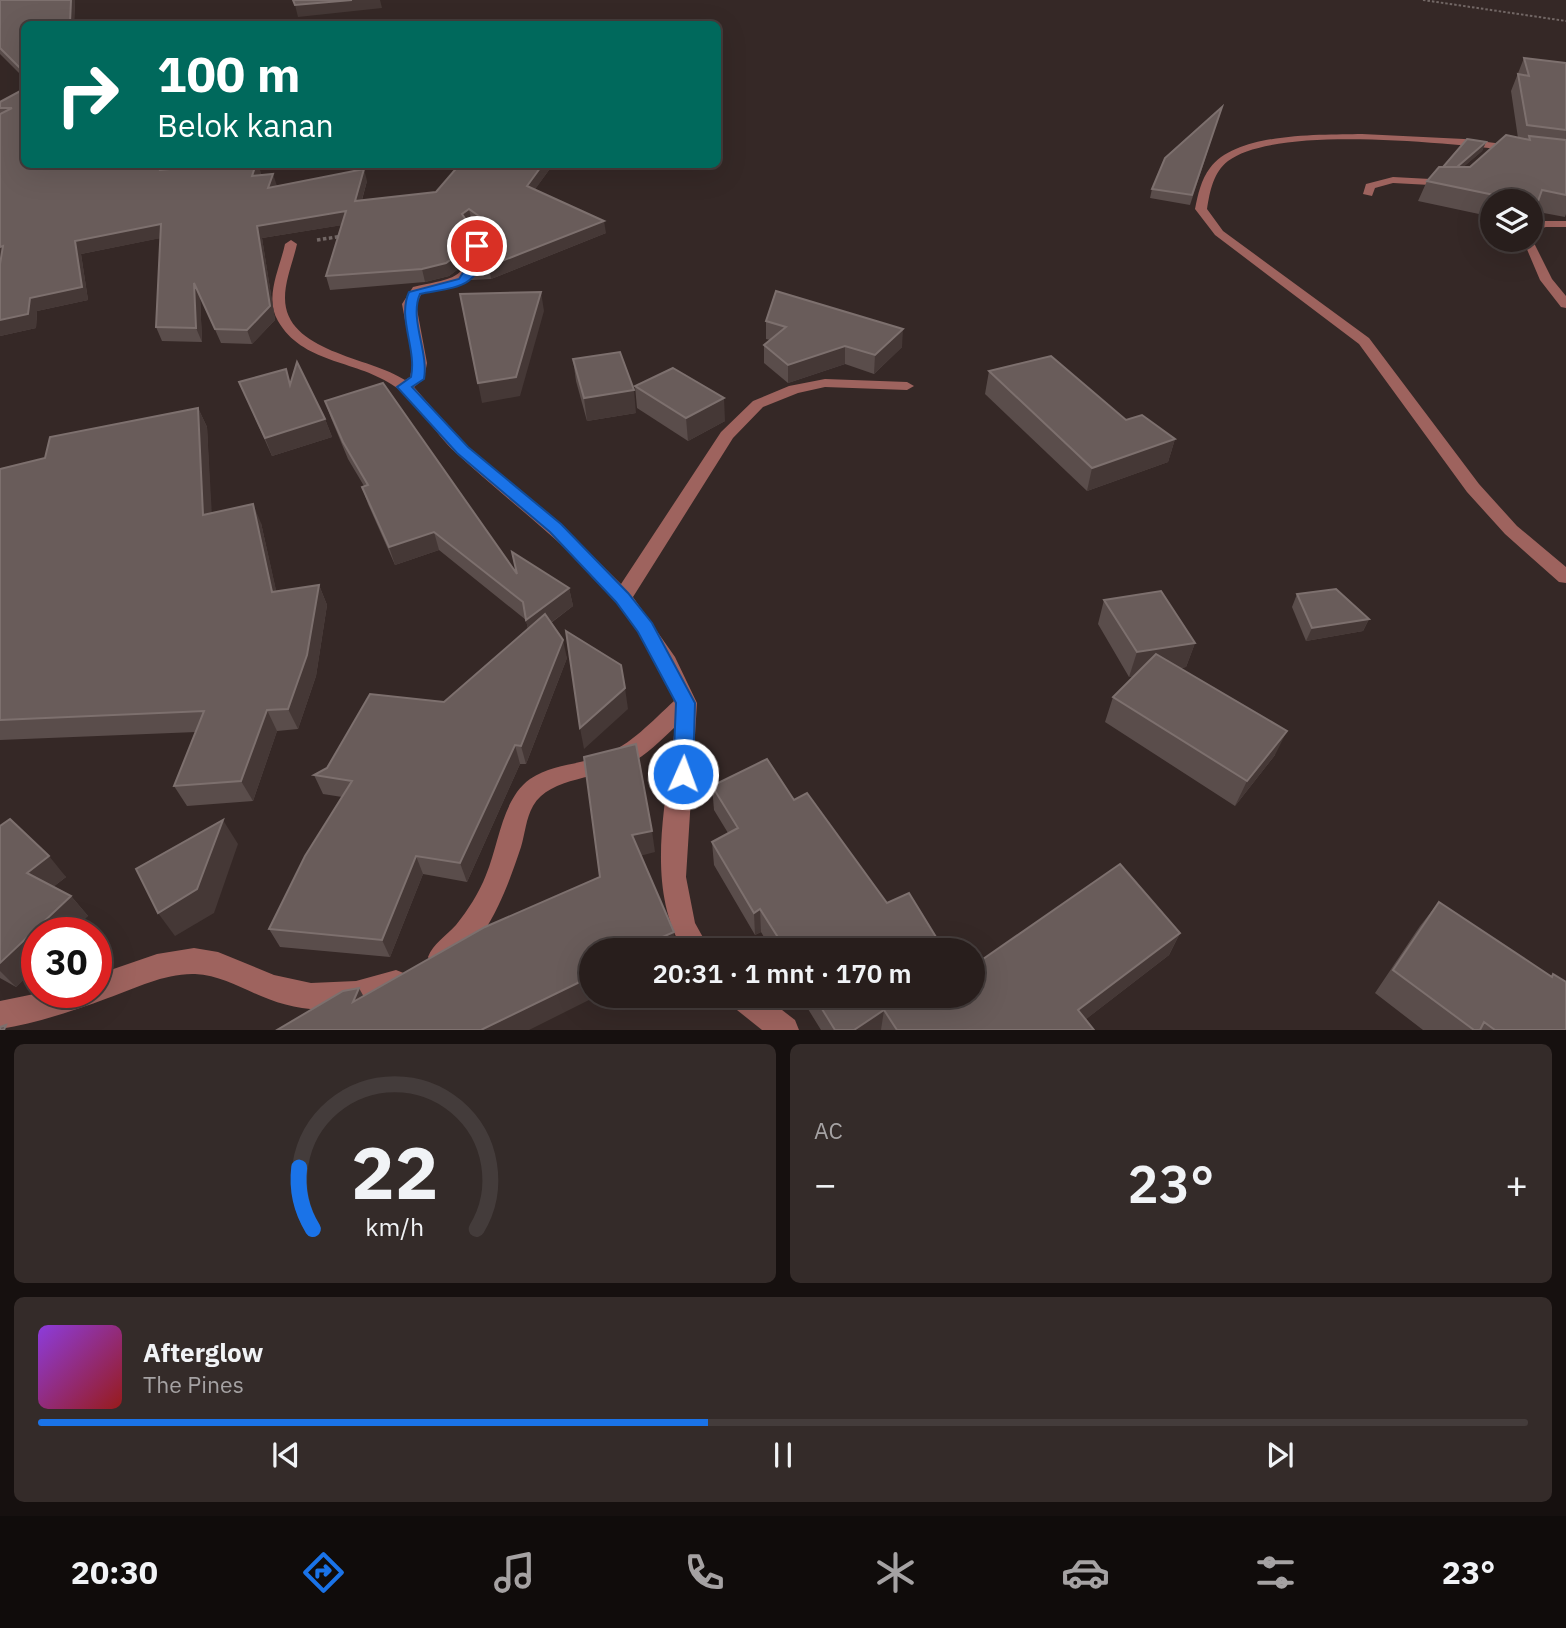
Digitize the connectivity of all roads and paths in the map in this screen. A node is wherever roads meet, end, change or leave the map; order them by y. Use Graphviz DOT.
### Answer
graph roads {
  1 [pos="1423,0"];
  2 [pos="1566,21"];
  3 [pos="1566,155"];
  4 [pos="1462,179"];
  5 [pos="1368,194"];
  6 [pos="1543,224"];
  7 [pos="1566,224"];
  8 [pos="472,227"];
  9 [pos="345,236"];
  10 [pos="290,244"];
  11 [pos="1533,252"];
  12 [pos="1566,304"];
  13 [pos="907,386"];
  14 [pos="404,387"];
  15 [pos="1566,576"];
  16 [pos="622,598"];
  17 [pos="686,703"];
  18 [pos="687,938"];
  19 [pos="112,984"];
  20 [pos="37,1008"];
  21 [pos="758,1008"];
  22 [pos="0,1015"];
  23 [pos="785,1030"];
  1 -- 2 [label="path"];
  3 -- 15 [label="street"];
  4 -- 5 [label="street"];
  6 -- 7 [label="street"];
  8 -- 14 [label="street"];
  9 -- 10 [label="path"];
  10 -- 14 [label="street"];
  11 -- 12 [label="street"];
  13 -- 16 [label="street"];
  14 -- 16 [label="street"];
  16 -- 17 [label="street"];
  17 -- 18 [label="street"];
  17 -- 19 [label="street"];
  20 -- 22 [label="street"];
  21 -- 23 [label="street"];
}
